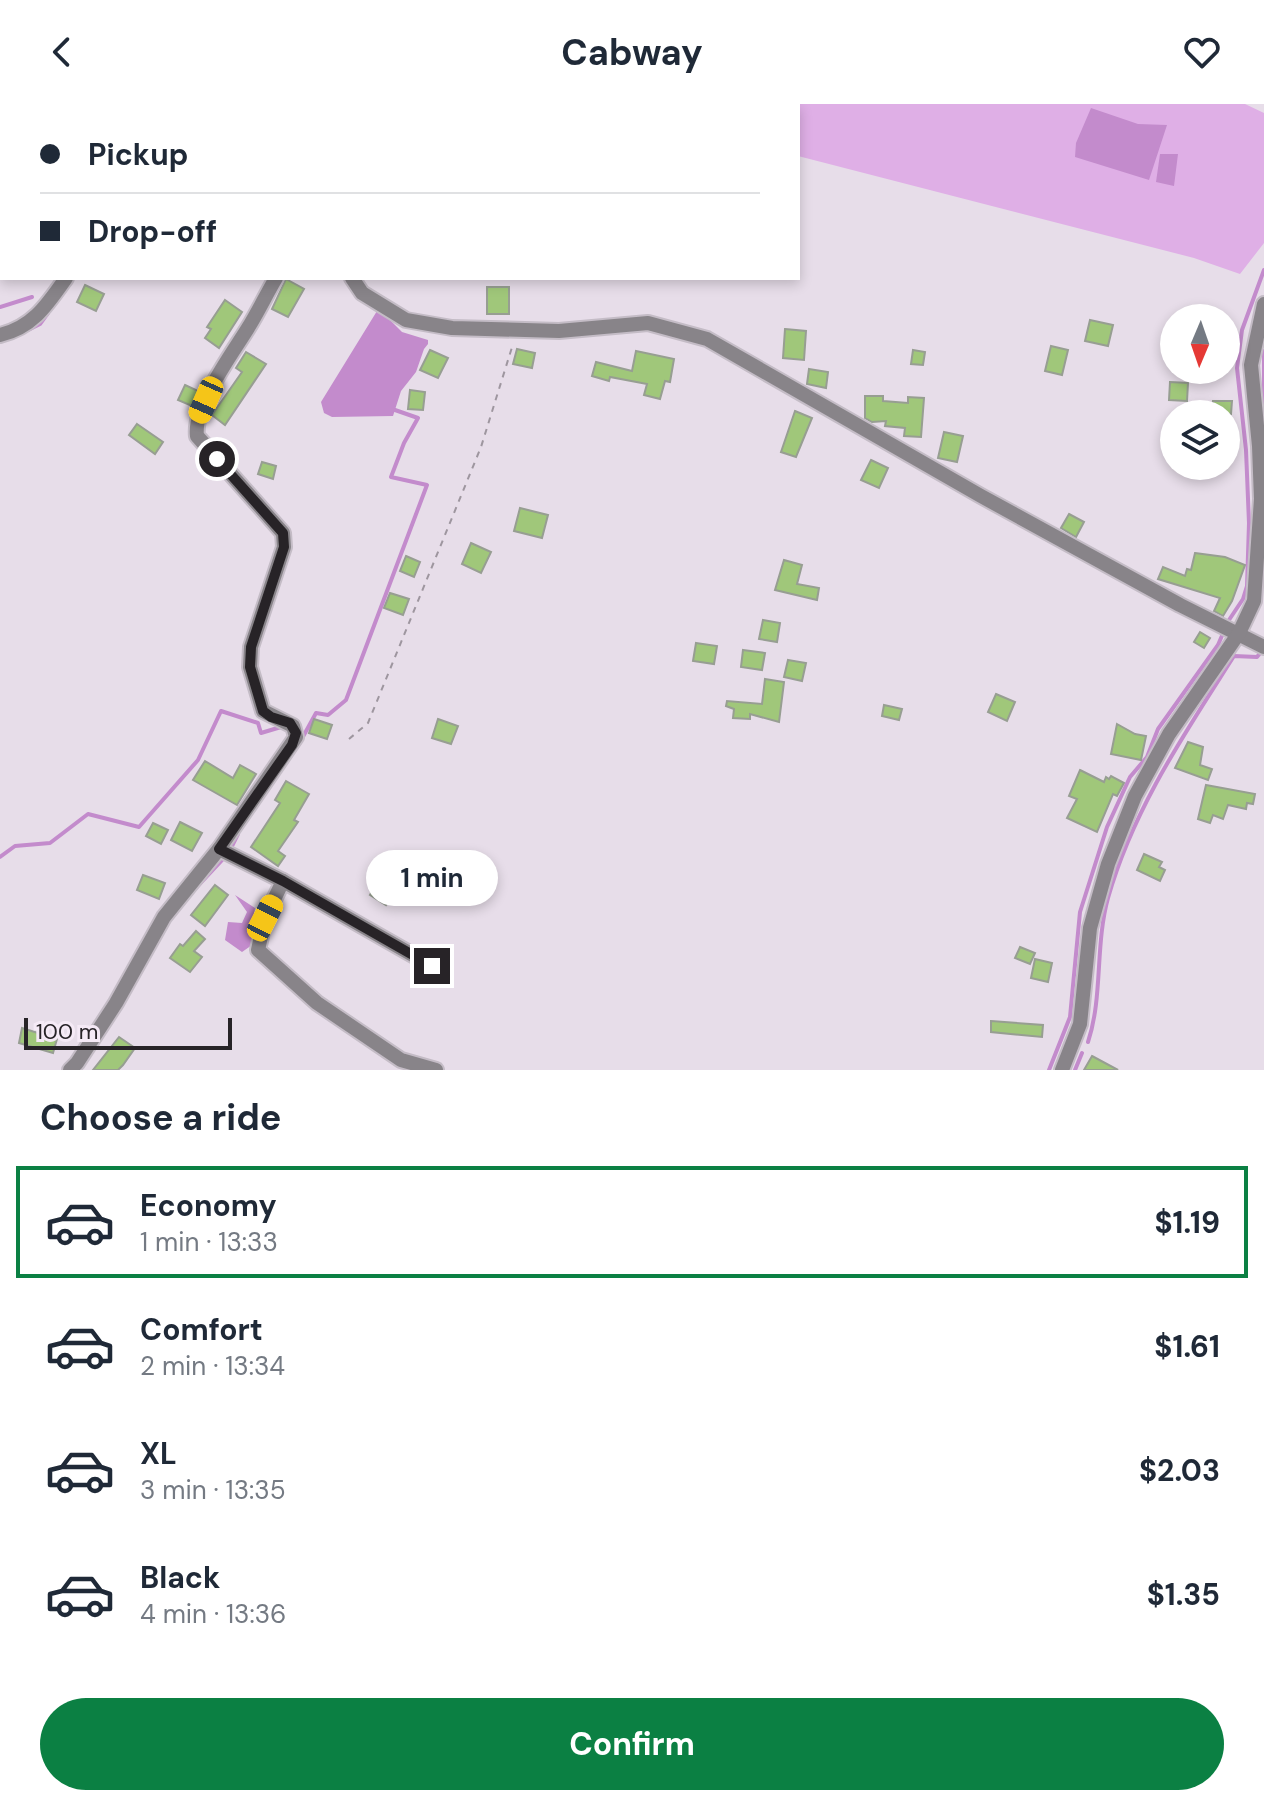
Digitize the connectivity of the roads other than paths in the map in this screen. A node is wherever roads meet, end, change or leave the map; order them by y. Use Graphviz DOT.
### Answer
graph roads {
  1 [pos="64,280"];
  2 [pos="275,280"];
  3 [pos="353,280"];
  4 [pos="1264,304"];
  5 [pos="0,335"];
  6 [pos="1239,633"];
  7 [pos="1264,647"];
  8 [pos="219,849"];
  9 [pos="283,881"];
  10 [pos="432,966"];
  11 [pos="70,1070"];
  12 [pos="436,1070"];
  13 [pos="1062,1070"];
  1 -- 5 [label="street"];
  2 -- 8 [label="street"];
  3 -- 6 [label="street"];
  4 -- 6 [label="street"];
  6 -- 7 [label="street"];
  6 -- 13 [label="street"];
  8 -- 9 [label="street"];
  8 -- 11 [label="street"];
  9 -- 10 [label="street"];
  9 -- 12 [label="street"];
}
